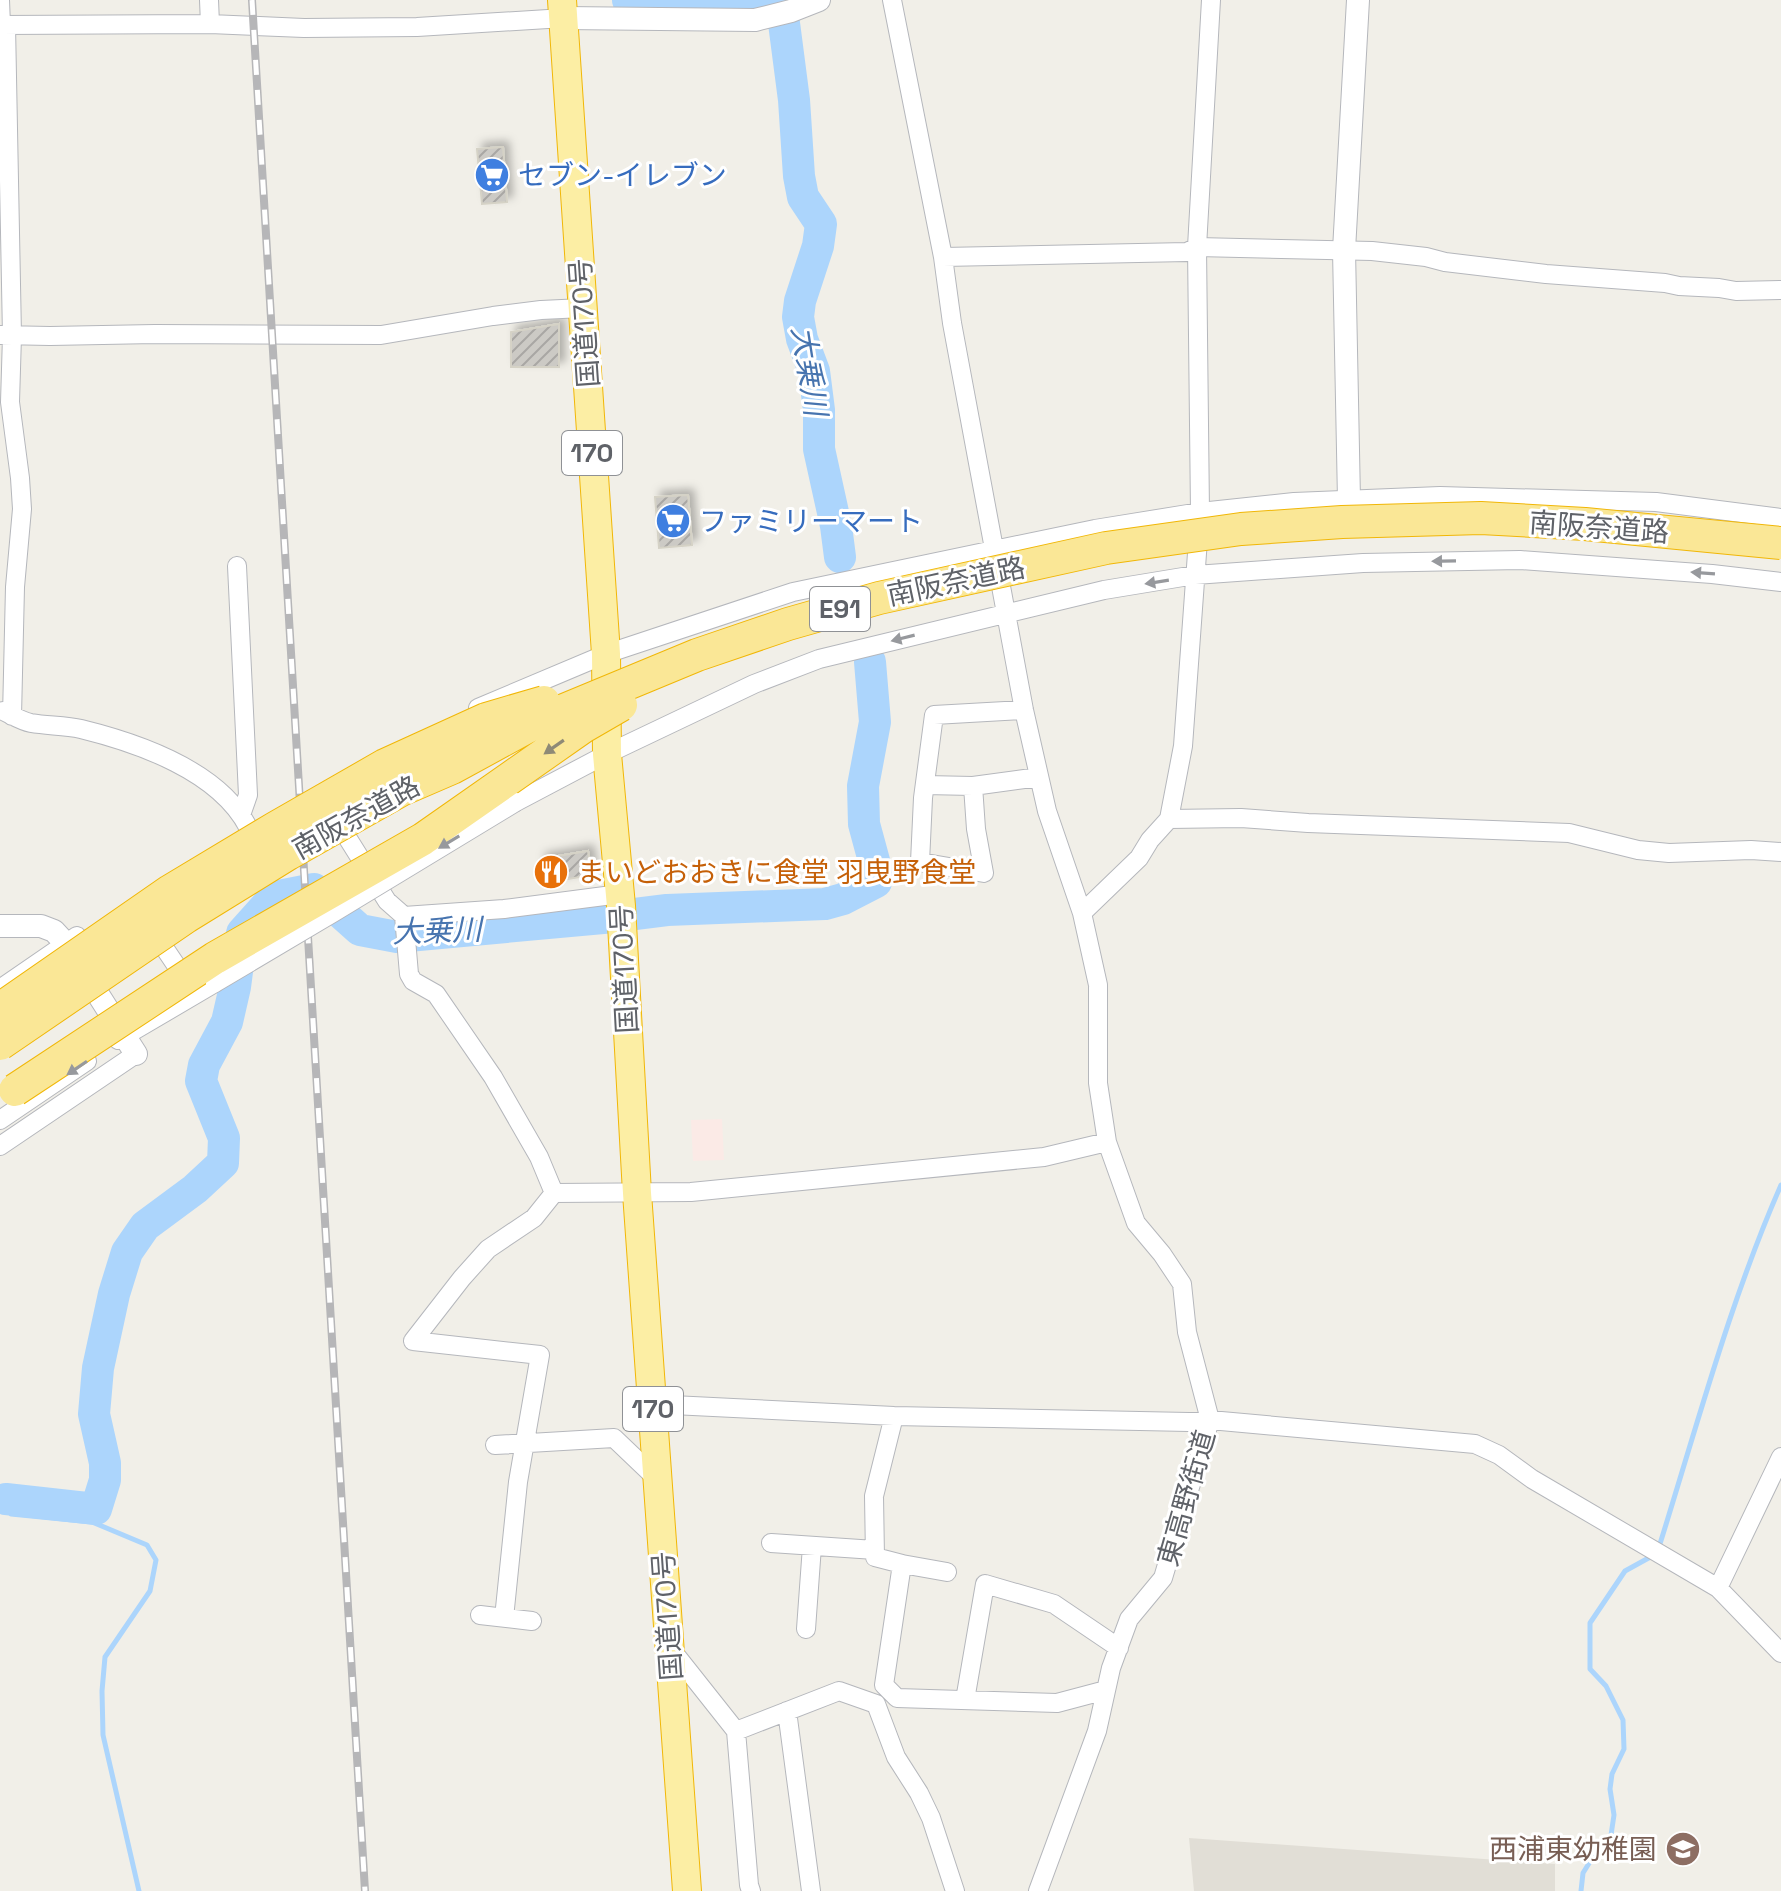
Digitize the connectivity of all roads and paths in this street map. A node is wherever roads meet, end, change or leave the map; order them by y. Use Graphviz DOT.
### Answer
graph roads {
  1 [pos="0,0"];
  2 [pos="209,0"];
  3 [pos="819,0"];
  4 [pos="892,0"];
  5 [pos="1211,0"];
  6 [pos="1358,0"];
  7 [pos="563,9"];
  8 [pos="210,24"];
  9 [pos="2,25"];
  10 [pos="1197,247"];
  11 [pos="1344,250"];
  12 [pos="943,257"];
  13 [pos="1781,290"];
  14 [pos="583,308"];
  15 [pos="6,335"];
  16 [pos="1349,500"];
  17 [pos="1200,512"];
  18 [pos="1781,518"];
  19 [pos="1781,530"];
  20 [pos="1781,543"];
  21 [pos="994,550"];
  22 [pos="237,566"];
  23 [pos="1195,575"];
  24 [pos="1781,582"];
  25 [pos="879,598"];
  26 [pos="1006,613"];
  27 [pos="606,654"];
  28 [pos="544,702"];
  29 [pos="1024,710"];
  30 [pos="6,713"];
  31 [pos="607,754"];
  32 [pos="1039,777"];
  33 [pos="925,785"];
  34 [pos="973,786"];
  35 [pos="317,788"];
  36 [pos="1169,819"];
  37 [pos="244,821"];
  38 [pos="1781,852"];
  39 [pos="132,899"];
  40 [pos="621,909"];
  41 [pos="1082,913"];
  42 [pos="0,926"];
  43 [pos="405,929"];
  44 [pos="66,944"];
  45 [pos="0,989"];
  46 [pos="195,994"];
  47 [pos="0,1009"];
  48 [pos="0,1030"];
  49 [pos="0,1044"];
  50 [pos="130,1045"];
  51 [pos="15,1090"];
  52 [pos="0,1120"];
  53 [pos="1107,1142"];
  54 [pos="0,1146"];
  55 [pos="554,1193"];
  56 [pos="637,1193"];
  57 [pos="652,1404"];
  58 [pos="894,1416"];
  59 [pos="1210,1420"];
  60 [pos="525,1443"];
  61 [pos="495,1445"];
  62 [pos="1781,1457"];
  63 [pos="658,1480"];
  64 [pos="771,1543"];
  65 [pos="812,1546"];
  66 [pos="875,1550"];
  67 [pos="902,1564"];
  68 [pos="947,1572"];
  69 [pos="1718,1588"];
  70 [pos="480,1615"];
  71 [pos="504,1618"];
  72 [pos="532,1621"];
  73 [pos="806,1629"];
  74 [pos="670,1647"];
  75 [pos="1119,1648"];
  76 [pos="1781,1653"];
  77 [pos="1106,1690"];
  78 [pos="965,1700"];
  79 [pos="787,1711"];
  80 [pos="736,1731"];
  81 [pos="687,1891"];
  82 [pos="751,1891"];
  83 [pos="811,1891"];
  84 [pos="955,1891"];
  85 [pos="1038,1891"];
  1 -- 9 [label="street"];
  2 -- 8 [label="street"];
  3 -- 7 [label="street"];
  4 -- 12 [label="street, 東高野街道"];
  5 -- 10 [label="street"];
  6 -- 11 [label="street"];
  7 -- 8 [label="street"];
  7 -- 14 [label="highway, 国道170号 / 170"];
  8 -- 9 [label="street"];
  9 -- 15 [label="street"];
  10 -- 11 [label="street"];
  10 -- 12 [label="street"];
  10 -- 17 [label="street"];
  11 -- 13 [label="street"];
  11 -- 16 [label="street"];
  12 -- 21 [label="street, 東高野街道"];
  14 -- 15 [label="street"];
  14 -- 27 [label="highway, 国道170号 / 170"];
  15 -- 30 [label="street"];
  16 -- 17 [label="street"];
  16 -- 18 [label="street"];
  17 -- 21 [label="street"];
  17 -- 23 [label="street"];
  19 -- 28 [label="highway, 南阪奈道路 / E91"];
  20 -- 25 [label="highway, 南阪奈道路 / E91, bridge"];
  21 -- 26 [label="street, 東高野街道"];
  21 -- 27 [label="street"];
  22 -- 37 [label="street"];
  24 -- 23 [label="street, one-way"];
  23 -- 26 [label="street, one-way"];
  23 -- 36 [label="street"];
  25 -- 49 [label="highway, 南阪奈道路 / E91, bridge"];
  25 -- 51 [label="highway, one-way, bridge"];
  26 -- 29 [label="street, 東高野街道"];
  26 -- 31 [label="street, one-way"];
  27 -- 31 [label="highway, 国道170号 / 170"];
  27 -- 35 [label="street"];
  28 -- 47 [label="highway, bridge"];
  28 -- 48 [label="highway, 南阪奈道路 / E91, bridge"];
  29 -- 32 [label="street, 東高野街道"];
  29 -- 33 [label="street"];
  30 -- 37 [label="street"];
  31 -- 40 [label="highway, 国道170号 / 170"];
  31 -- 46 [label="street, one-way, bridge"];
  32 -- 34 [label="street"];
  32 -- 41 [label="street, 東高野街道"];
  33 -- 34 [label="street"];
  33 -- 34 [label="street"];
  35 -- 37 [label="street"];
  35 -- 43 [label="street"];
  36 -- 38 [label="street"];
  36 -- 41 [label="street"];
  37 -- 39 [label="street"];
  39 -- 44 [label="street"];
  39 -- 46 [label="street"];
  40 -- 43 [label="street"];
  40 -- 56 [label="highway, 国道170号 / 170"];
  41 -- 53 [label="street, 東高野街道"];
  42 -- 44 [label="street"];
  43 -- 55 [label="street"];
  44 -- 45 [label="street"];
  44 -- 50 [label="street"];
  46 -- 50 [label="street"];
  50 -- 52 [label="street, one-way"];
  50 -- 54 [label="street"];
  53 -- 56 [label="street"];
  53 -- 59 [label="street, 東高野街道"];
  55 -- 56 [label="street"];
  55 -- 60 [label="street"];
  56 -- 57 [label="highway, 国道170号 / 170"];
  57 -- 58 [label="street"];
  57 -- 63 [label="highway, 国道170号 / 170"];
  58 -- 59 [label="street"];
  58 -- 66 [label="street"];
  59 -- 69 [label="street"];
  59 -- 75 [label="street, 東高野街道"];
  60 -- 61 [label="street"];
  60 -- 63 [label="street"];
  60 -- 71 [label="street"];
  62 -- 69 [label="street"];
  63 -- 74 [label="highway, 国道170号 / 170"];
  64 -- 65 [label="street"];
  65 -- 66 [label="street"];
  65 -- 73 [label="street"];
  66 -- 67 [label="street"];
  67 -- 68 [label="street"];
  67 -- 78 [label="street"];
  69 -- 76 [label="street"];
  70 -- 71 [label="street"];
  71 -- 72 [label="street"];
  74 -- 80 [label="street"];
  74 -- 81 [label="highway, 国道170号 / 170"];
  75 -- 77 [label="street, 東高野街道"];
  75 -- 78 [label="street"];
  77 -- 78 [label="street"];
  77 -- 85 [label="street, 東高野街道"];
  79 -- 80 [label="street"];
  79 -- 83 [label="street"];
  79 -- 84 [label="street"];
  80 -- 82 [label="street"];
}
